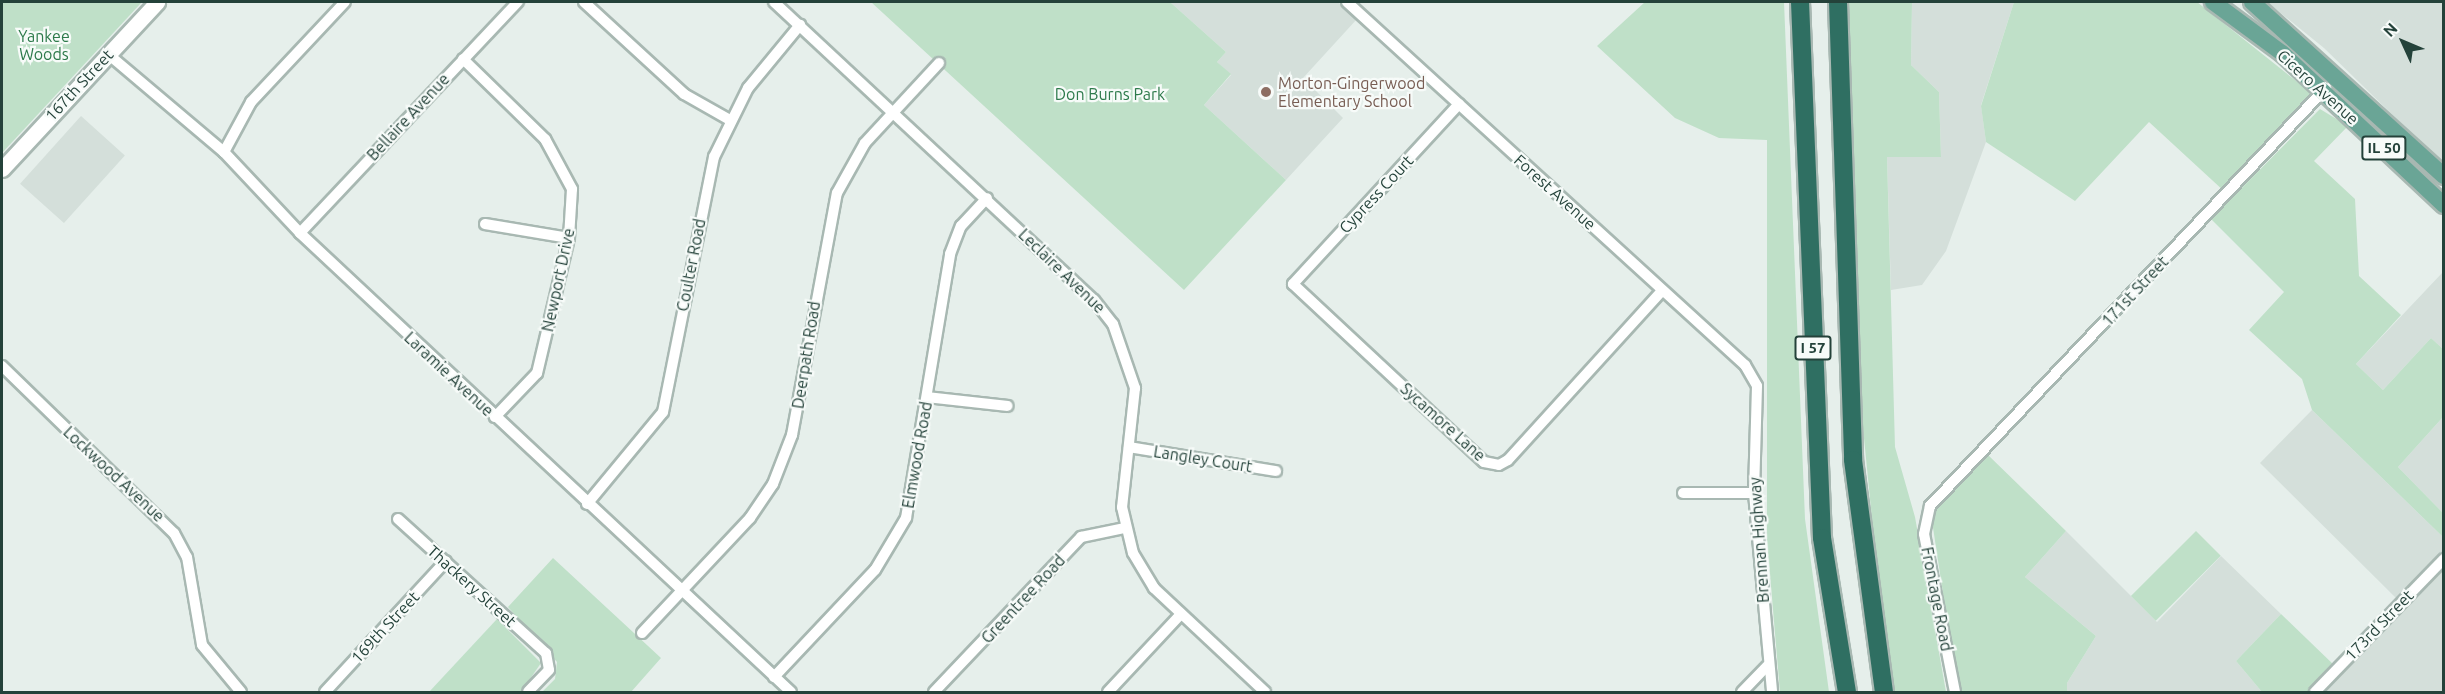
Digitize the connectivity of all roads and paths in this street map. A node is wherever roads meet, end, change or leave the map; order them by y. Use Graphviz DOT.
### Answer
graph roads {
  1 [pos="158,2"];
  2 [pos="345,2"];
  3 [pos="518,2"];
  4 [pos="584,2"];
  5 [pos="774,2"];
  6 [pos="1347,2"];
  7 [pos="1800,2"];
  8 [pos="1838,2"];
  9 [pos="2214,2"];
  10 [pos="2252,2"];
  11 [pos="800,25"];
  12 [pos="108,54"];
  13 [pos="463,59"];
  14 [pos="939,63"];
  15 [pos="2338,75"];
  16 [pos="2324,91"];
  17 [pos="1459,104"];
  18 [pos="893,112"];
  19 [pos="730,120"];
  20 [pos="224,152"];
  21 [pos="2,169"];
  22 [pos="2444,176"];
  23 [pos="987,198"];
  24 [pos="2444,205"];
  25 [pos="485,224"];
  26 [pos="300,233"];
  27 [pos="569,238"];
  28 [pos="1293,284"];
  29 [pos="1662,291"];
  30 [pos="2,366"];
  31 [pos="1757,386"];
  32 [pos="927,397"];
  33 [pos="1008,406"];
  34 [pos="495,417"];
  35 [pos="1129,447"];
  36 [pos="1276,471"];
  37 [pos="1683,493"];
  38 [pos="1754,493"];
  39 [pos="587,504"];
  40 [pos="1930,506"];
  41 [pos="398,519"];
  42 [pos="1125,528"];
  43 [pos="2444,559"];
  44 [pos="446,561"];
  45 [pos="682,590"];
  46 [pos="1181,614"];
  47 [pos="642,633"];
  48 [pos="1768,665"];
  49 [pos="774,677"];
  50 [pos="241,693"];
  51 [pos="325,693"];
  52 [pos="528,693"];
  53 [pos="791,693"];
  54 [pos="934,693"];
  55 [pos="1108,693"];
  56 [pos="1265,693"];
  57 [pos="1742,693"];
  58 [pos="1772,693"];
  59 [pos="1847,693"];
  60 [pos="1884,693"];
  61 [pos="1955,693"];
  62 [pos="2315,693"];
  1 -- 12 [label="main road, 167th Street"];
  2 -- 20 [label="street"];
  3 -- 13 [label="street, Bellaire Avenue"];
  4 -- 19 [label="street"];
  5 -- 11 [label="street, Leclaire Avenue"];
  6 -- 17 [label="street, Forest Avenue"];
  7 -- 59 [label="highway, I 57"];
  8 -- 60 [label="highway, I 57"];
  9 -- 16 [label="main road, Cicero Avenue / IL 50"];
  10 -- 15 [label="main road, Cicero Avenue / IL 50"];
  11 -- 18 [label="street, Leclaire Avenue"];
  11 -- 19 [label="street, Coulter Road"];
  12 -- 20 [label="street, Laramie Avenue"];
  12 -- 21 [label="main road, 167th Street"];
  13 -- 26 [label="street, Bellaire Avenue"];
  13 -- 27 [label="street, Newport Drive"];
  14 -- 18 [label="street, Deerpath Road"];
  15 -- 16 [label="street, 171st Street"];
  15 -- 22 [label="main road, Cicero Avenue / IL 50"];
  16 -- 24 [label="main road, Cicero Avenue / IL 50"];
  16 -- 40 [label="street, 171st Street"];
  17 -- 28 [label="street, Cypress Court"];
  17 -- 29 [label="street, Forest Avenue"];
  18 -- 23 [label="street, Leclaire Avenue"];
  18 -- 45 [label="street, Deerpath Road"];
  19 -- 39 [label="street, Coulter Road"];
  20 -- 26 [label="street, Laramie Avenue"];
  23 -- 32 [label="street, Elmwood Road"];
  23 -- 35 [label="street, Leclaire Avenue"];
  25 -- 27 [label="street"];
  26 -- 34 [label="street, Laramie Avenue"];
  27 -- 34 [label="street, Newport Drive"];
  28 -- 29 [label="street, Sycamore Lane"];
  29 -- 31 [label="street, Forest Avenue"];
  30 -- 50 [label="street, Lockwood Avenue"];
  31 -- 38 [label="street, Brennan Highway"];
  32 -- 33 [label="street"];
  32 -- 49 [label="street, Elmwood Road"];
  34 -- 39 [label="street, Laramie Avenue"];
  35 -- 36 [label="street, Langley Court"];
  35 -- 42 [label="street, Leclaire Avenue"];
  37 -- 38 [label="street"];
  38 -- 48 [label="street, Brennan Highway"];
  39 -- 45 [label="street, Laramie Avenue"];
  40 -- 61 [label="street, Frontage Road"];
  41 -- 44 [label="street, Thackery Street"];
  42 -- 46 [label="street, Leclaire Avenue"];
  42 -- 54 [label="street, Greentree Road"];
  43 -- 62 [label="street, 173rd Street"];
  44 -- 51 [label="street, 169th Street"];
  44 -- 52 [label="street, Thackery Street"];
  45 -- 47 [label="street, Deerpath Road"];
  45 -- 49 [label="street, Laramie Avenue"];
  46 -- 55 [label="street"];
  46 -- 56 [label="street, Leclaire Avenue"];
  48 -- 57 [label="street"];
  48 -- 58 [label="street, Brennan Highway"];
  49 -- 53 [label="street, Laramie Avenue"];
}
